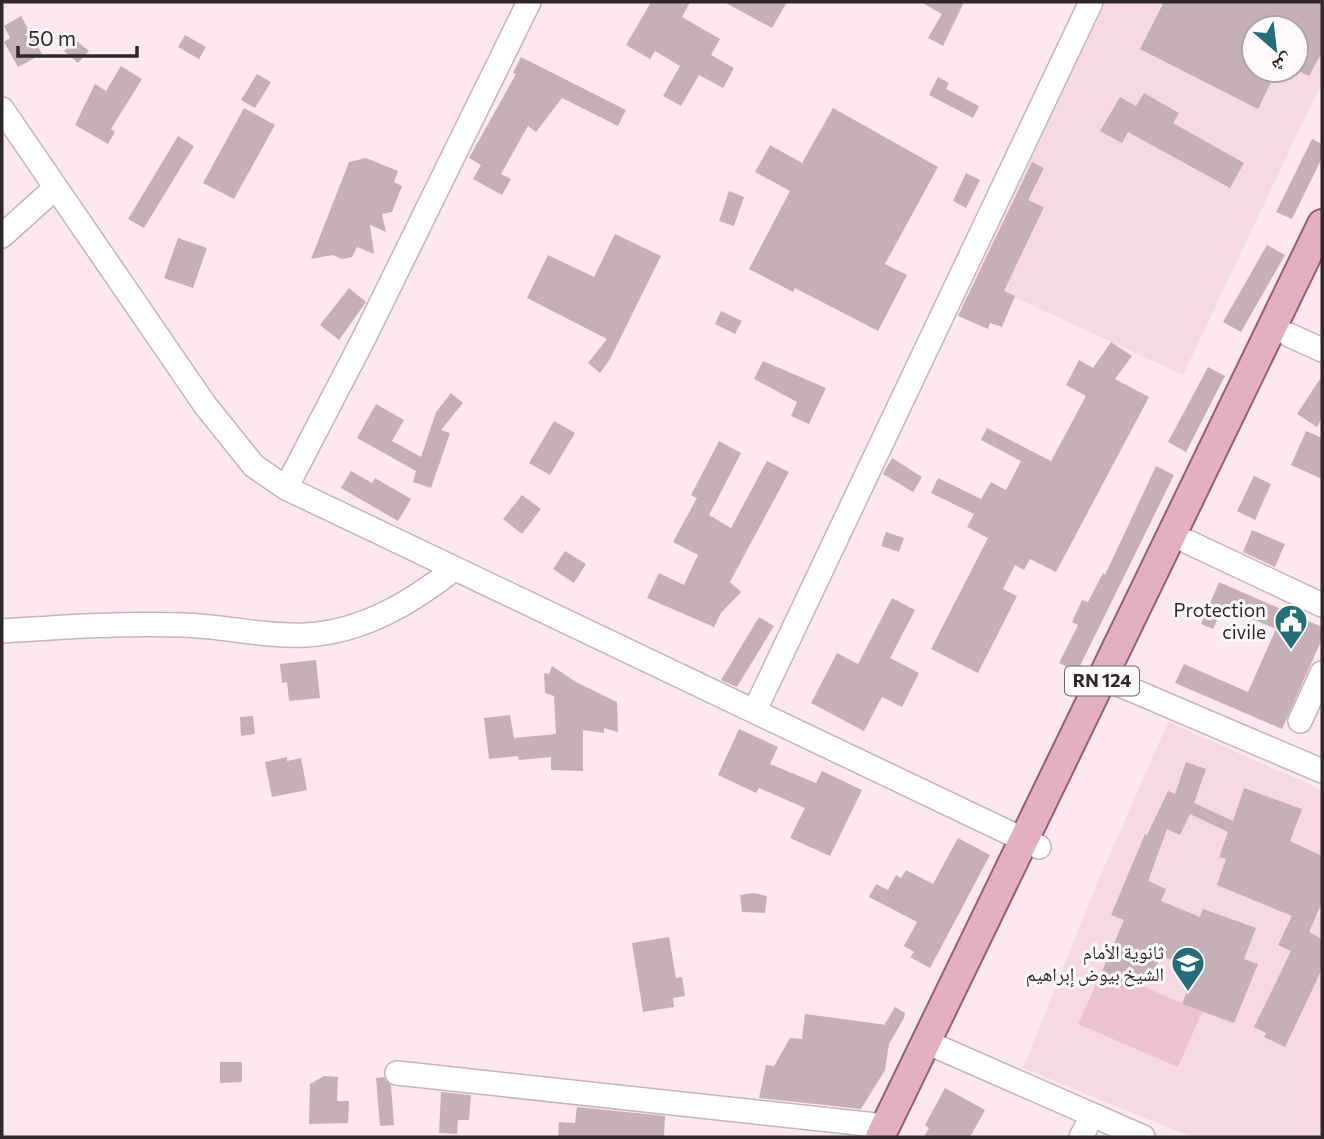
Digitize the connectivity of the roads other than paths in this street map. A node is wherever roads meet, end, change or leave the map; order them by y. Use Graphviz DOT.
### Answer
graph roads {
  1 [pos="529,2"];
  2 [pos="1091,2"];
  3 [pos="2,108"];
  4 [pos="54,189"];
  5 [pos="1322,224"];
  6 [pos="2,236"];
  7 [pos="1322,268"];
  8 [pos="1289,335"];
  9 [pos="1322,350"];
  10 [pos="286,488"];
  11 [pos="1188,542"];
  12 [pos="454,569"];
  13 [pos="1322,605"];
  14 [pos="2,631"];
  15 [pos="1322,673"];
  16 [pos="1118,684"];
  17 [pos="755,710"];
  18 [pos="1300,720"];
  19 [pos="1322,771"];
  20 [pos="1032,843"];
  21 [pos="940,1048"];
  22 [pos="397,1073"];
  23 [pos="1092,1116"];
  24 [pos="888,1133"];
  25 [pos="1081,1137"];
  26 [pos="1143,1137"];
  1 -- 10 [label="street"];
  2 -- 17 [label="street"];
  3 -- 4 [label="street"];
  4 -- 6 [label="street"];
  4 -- 10 [label="street"];
  5 -- 20 [label="main road, RN 124"];
  7 -- 8 [label="main road, RN 124"];
  8 -- 9 [label="street"];
  8 -- 11 [label="main road, RN 124"];
  10 -- 12 [label="street"];
  11 -- 13 [label="street"];
  11 -- 16 [label="main road, RN 124"];
  12 -- 14 [label="street"];
  12 -- 17 [label="street"];
  15 -- 18 [label="street"];
  16 -- 19 [label="street"];
  16 -- 20 [label="main road, RN 124"];
  17 -- 20 [label="street"];
  20 -- 21 [label="main road, RN 124"];
  20 -- 24 [label="main road, RN 124"];
  21 -- 23 [label="street"];
  21 -- 24 [label="main road, RN 124"];
  22 -- 24 [label="street"];
  23 -- 25 [label="street"];
  23 -- 26 [label="street"];
}
